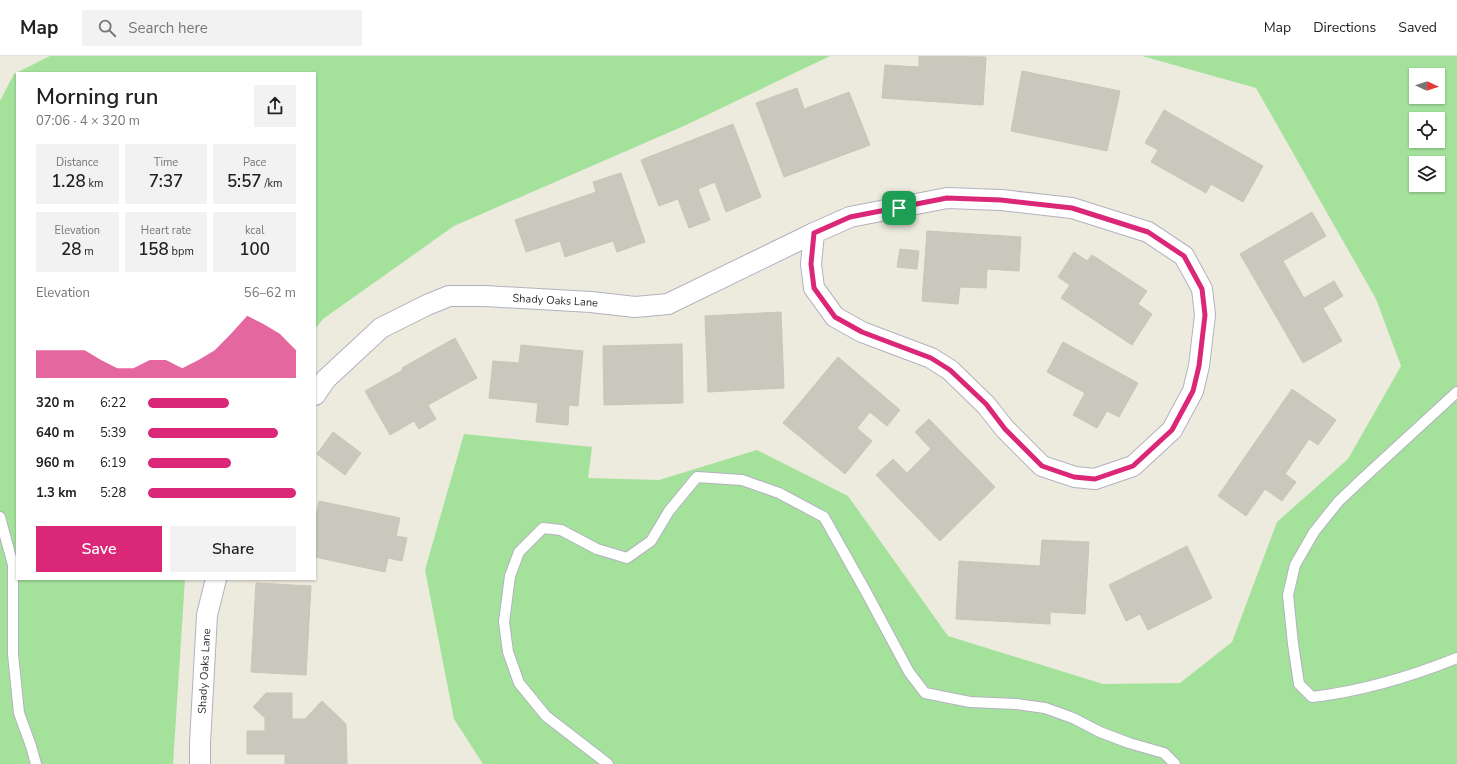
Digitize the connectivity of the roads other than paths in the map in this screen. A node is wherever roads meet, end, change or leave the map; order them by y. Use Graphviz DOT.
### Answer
graph roads {
  1 [pos="814,233"];
  2 [pos="1457,392"];
  3 [pos="316,394"];
  4 [pos="0,517"];
  5 [pos="216,580"];
  6 [pos="1457,658"];
  7 [pos="36,764"];
  8 [pos="200,764"];
  9 [pos="608,764"];
  10 [pos="1174,764"];
  1 -- 1 [label="street, Shady Oaks Lane"];
  1 -- 3 [label="street, Shady Oaks Lane"];
  2 -- 6 [label="lane"];
  4 -- 7 [label="lane"];
  5 -- 8 [label="street, Shady Oaks Lane"];
  9 -- 10 [label="lane"];
}
